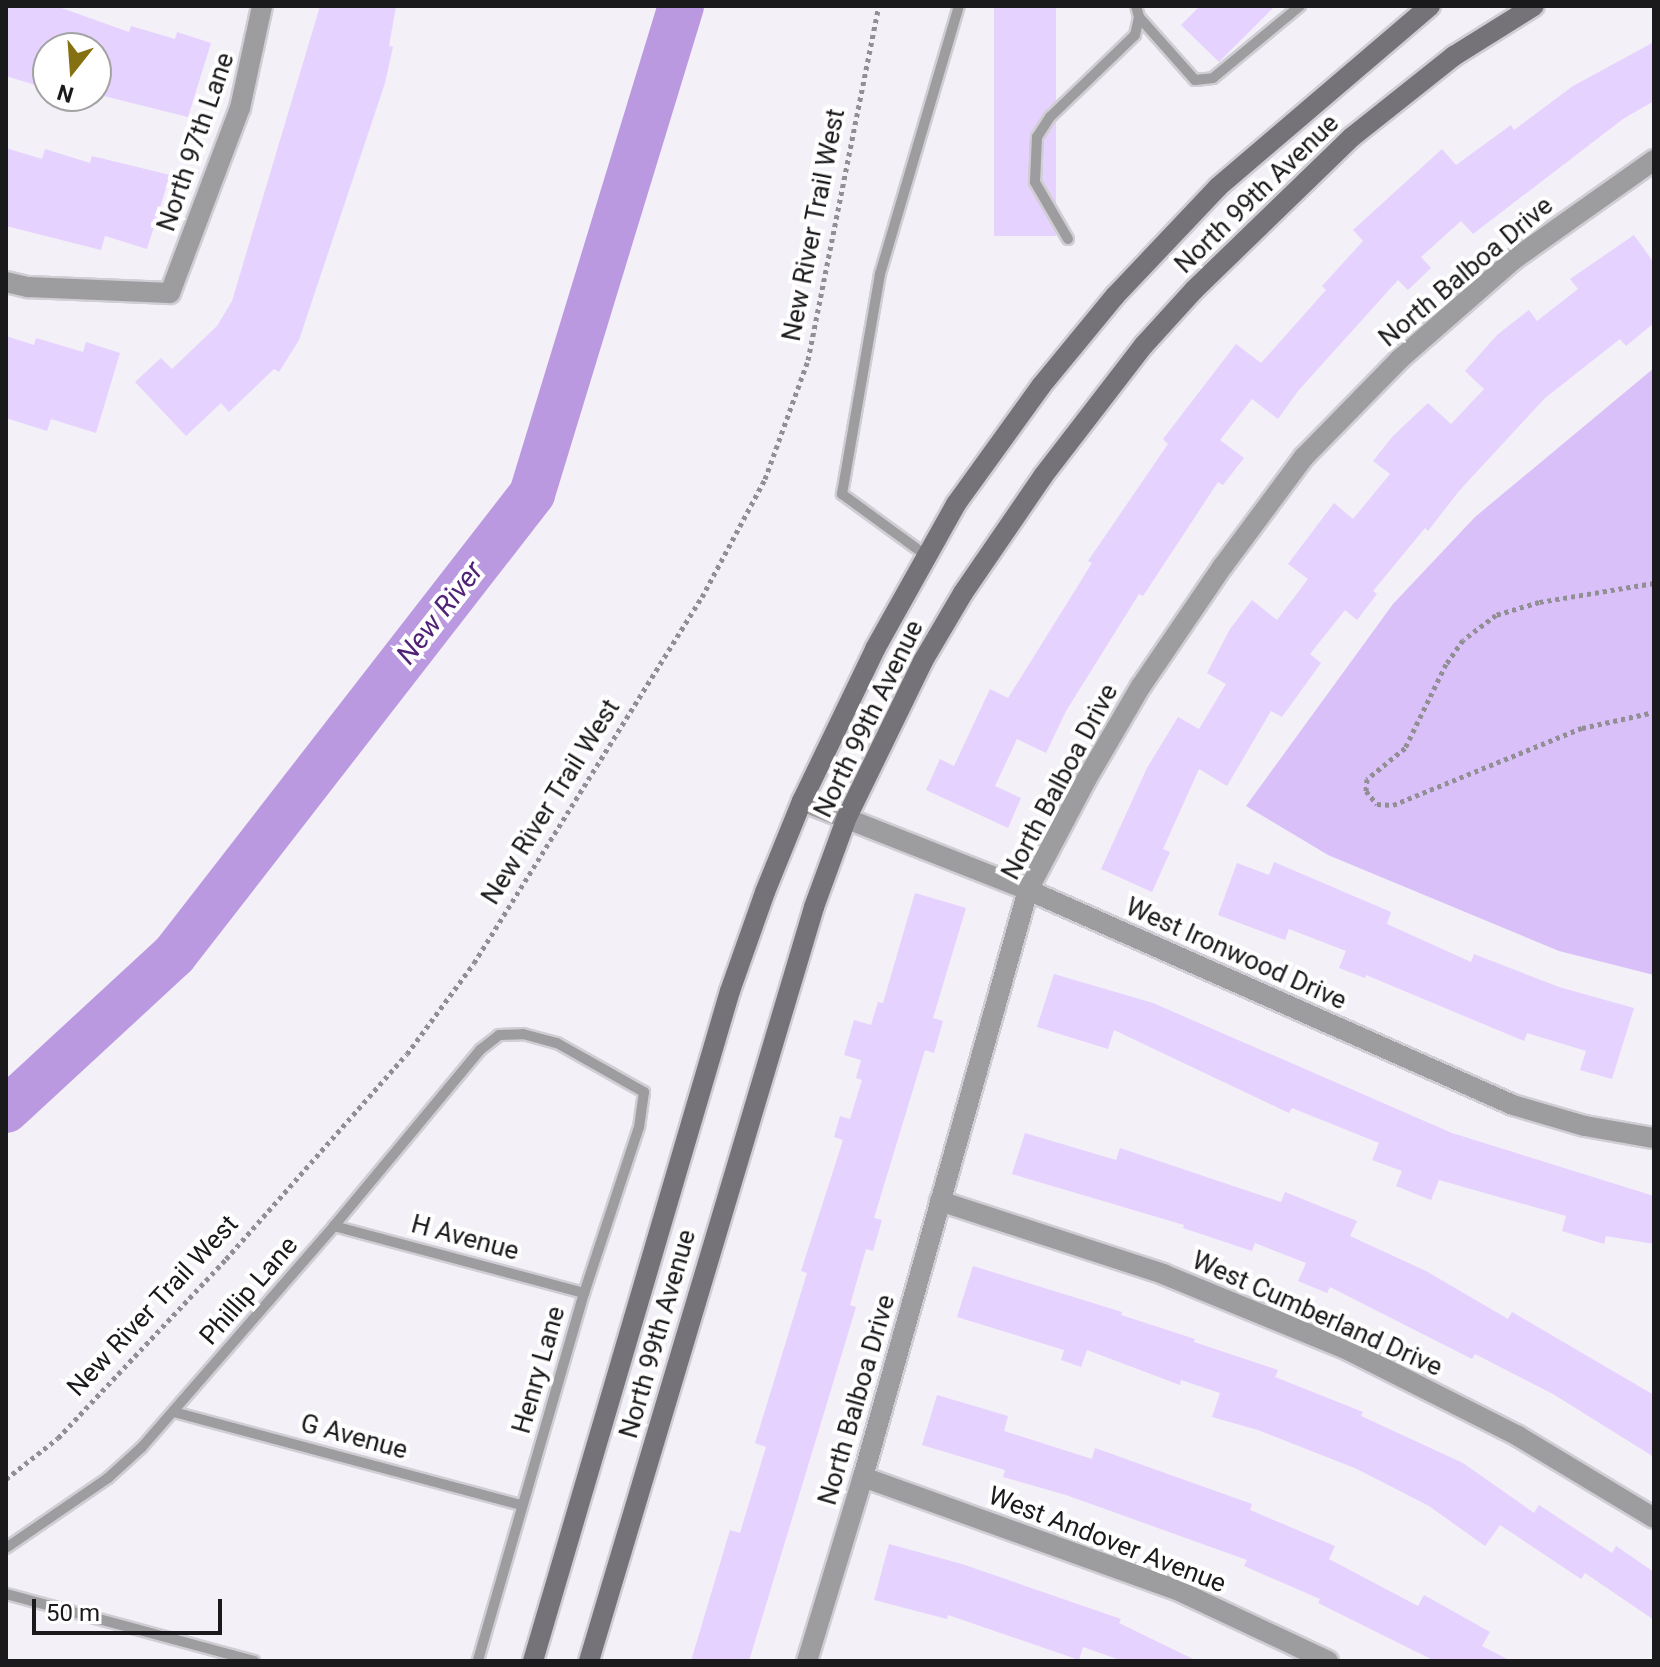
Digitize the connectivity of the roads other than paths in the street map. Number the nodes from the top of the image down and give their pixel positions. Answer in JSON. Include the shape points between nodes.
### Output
{"nodes":[{"id":1,"x":262,"y":6,"type":"edge"},
{"id":2,"x":959,"y":6,"type":"edge"},
{"id":3,"x":1300,"y":6,"type":"edge"},
{"id":4,"x":1430,"y":6,"type":"edge"},
{"id":5,"x":1534,"y":6,"type":"edge"},
{"id":6,"x":1138,"y":12,"type":"edge"},
{"id":7,"x":1654,"y":160,"type":"edge"},
{"id":8,"x":1068,"y":239,"type":"dead end"},
{"id":9,"x":6,"y":282,"type":"edge"},
{"id":10,"x":927,"y":556,"type":"junction"},
{"id":11,"x":802,"y":801,"type":"junction"},
{"id":12,"x":847,"y":817,"type":"junction"},
{"id":13,"x":1028,"y":890,"type":"junction"},
{"id":14,"x":644,"y":1092,"type":"joint"},
{"id":15,"x":1654,"y":1138,"type":"edge"},
{"id":16,"x":940,"y":1201,"type":"junction"},
{"id":17,"x":334,"y":1226,"type":"junction"},
{"id":18,"x":584,"y":1293,"type":"junction"},
{"id":19,"x":174,"y":1412,"type":"junction"},
{"id":20,"x":863,"y":1477,"type":"junction"},
{"id":21,"x":522,"y":1505,"type":"junction"},
{"id":22,"x":1654,"y":1518,"type":"edge"},
{"id":23,"x":6,"y":1548,"type":"edge"},
{"id":24,"x":6,"y":1594,"type":"edge"},
{"id":25,"x":254,"y":1661,"type":"edge"},
{"id":26,"x":478,"y":1661,"type":"edge"},
{"id":27,"x":533,"y":1661,"type":"edge"},
{"id":28,"x":589,"y":1661,"type":"edge"},
{"id":29,"x":807,"y":1661,"type":"edge"},
{"id":30,"x":1328,"y":1661,"type":"edge"}],
"edges":[{"from":1,"to":9,"type":"street","name":"North 97th Lane","via":[[240,108],[170,293]]},
{"from":2,"to":10,"type":"lane","via":[[880,274],[842,494]]},
{"from":3,"to":6,"type":"lane","via":[[1213,78],[1195,80]]},
{"from":4,"to":10,"type":"main road","name":"North 99th Avenue","via":[[1218,187],[1115,296],[1041,386],[956,504]]},
{"from":5,"to":12,"type":"main road","name":"North 99th Avenue","via":[[1454,56],[1352,137],[1259,224],[1144,345],[1043,476],[963,593],[923,661]]},
{"from":6,"to":8,"type":"lane","via":[[1135,35],[1050,117],[1037,137],[1035,182]]},
{"from":7,"to":13,"type":"street","name":"North Balboa Drive","via":[[1513,260],[1400,359],[1304,457],[1141,686]]},
{"from":10,"to":11,"type":"main road","name":"North 99th Avenue","via":[[875,649]]},
{"from":11,"to":12,"type":"street","name":"West Ironwood Drive"},
{"from":11,"to":27,"type":"main road","name":"North 99th Avenue","via":[[730,991]]},
{"from":12,"to":13,"type":"street","name":"West Ironwood Drive"},
{"from":12,"to":28,"type":"main road","name":"North 99th Avenue","via":[[775,1031]]},
{"from":13,"to":15,"type":"street","name":"West Ironwood Drive","via":[[1513,1105],[1585,1126]]},
{"from":13,"to":16,"type":"street","name":"North Balboa Drive"},
{"from":14,"to":17,"type":"lane","name":"Phillip Lane","via":[[557,1043],[523,1034],[499,1035],[480,1050]]},
{"from":14,"to":18,"type":"lane","name":"Henry Lane","via":[[639,1127]]},
{"from":16,"to":20,"type":"street","name":"North Balboa Drive"},
{"from":16,"to":22,"type":"street","name":"West Cumberland Drive","via":[[1163,1274],[1348,1350],[1518,1436]]},
{"from":17,"to":18,"type":"lane","name":"H Avenue"},
{"from":17,"to":19,"type":"lane","name":"Phillip Lane"},
{"from":18,"to":21,"type":"lane","name":"Henry Lane"},
{"from":19,"to":21,"type":"lane","name":"G Avenue"},
{"from":19,"to":23,"type":"lane","name":"Phillip Lane","via":[[108,1478]]},
{"from":20,"to":29,"type":"street","name":"North Balboa Drive"},
{"from":20,"to":30,"type":"street","name":"West Andover Avenue","via":[[1177,1590]]},
{"from":21,"to":26,"type":"lane","name":"Henry Lane"},
{"from":24,"to":25,"type":"lane"}]}
